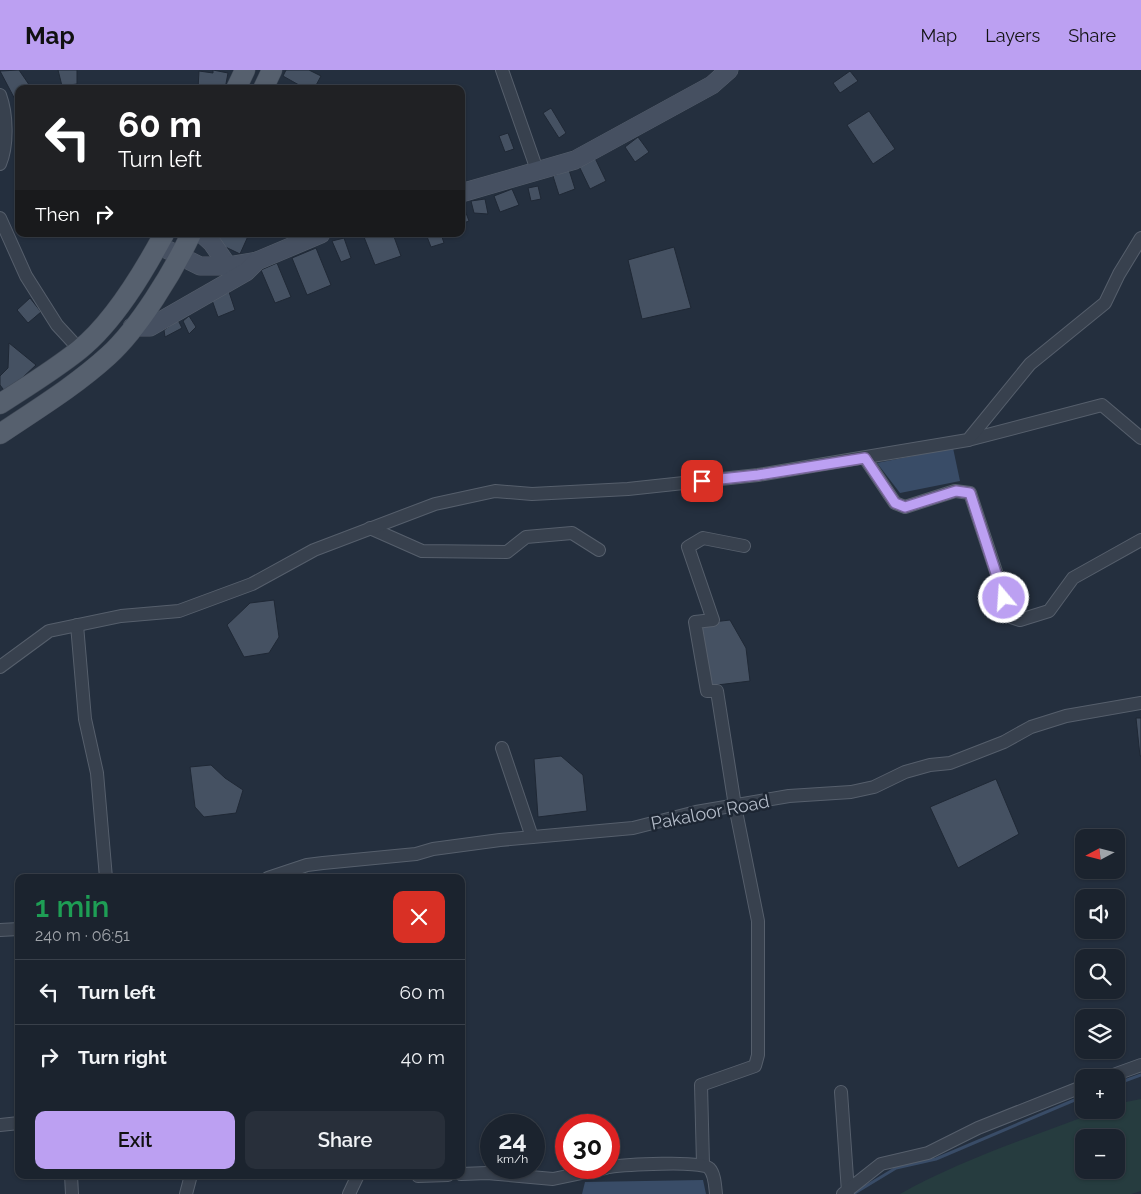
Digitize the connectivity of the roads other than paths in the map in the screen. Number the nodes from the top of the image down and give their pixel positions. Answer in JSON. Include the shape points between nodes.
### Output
{"nodes":[{"id":1,"x":245,"y":70,"type":"edge"},
{"id":2,"x":272,"y":70,"type":"edge"},
{"id":3,"x":502,"y":70,"type":"edge"},
{"id":4,"x":730,"y":70,"type":"edge"},
{"id":5,"x":238,"y":85,"type":"edge"},
{"id":6,"x":265,"y":85,"type":"edge"},
{"id":7,"x":0,"y":95,"type":"edge"},
{"id":8,"x":0,"y":164,"type":"edge"},
{"id":9,"x":537,"y":170,"type":"junction"},
{"id":10,"x":465,"y":192,"type":"edge"},
{"id":11,"x":0,"y":218,"type":"edge"},
{"id":12,"x":4,"y":231,"type":"edge"},
{"id":13,"x":189,"y":237,"type":"edge"},
{"id":14,"x":205,"y":237,"type":"edge"},
{"id":15,"x":315,"y":237,"type":"edge"},
{"id":16,"x":1141,"y":238,"type":"edge"},
{"id":17,"x":161,"y":239,"type":"edge"},
{"id":18,"x":179,"y":257,"type":"junction"},
{"id":19,"x":257,"y":261,"type":"junction"},
{"id":20,"x":228,"y":266,"type":"junction"},
{"id":21,"x":132,"y":328,"type":"junction"},
{"id":22,"x":80,"y":350,"type":"junction"},
{"id":23,"x":0,"y":404,"type":"edge"},
{"id":24,"x":0,"y":434,"type":"edge"},
{"id":25,"x":1141,"y":438,"type":"edge"},
{"id":26,"x":968,"y":440,"type":"junction"},
{"id":27,"x":865,"y":458,"type":"junction"},
{"id":28,"x":370,"y":528,"type":"junction"},
{"id":29,"x":1141,"y":540,"type":"edge"},
{"id":30,"x":744,"y":546,"type":"dead end"},
{"id":31,"x":599,"y":550,"type":"dead end"},
{"id":32,"x":77,"y":625,"type":"junction"},
{"id":33,"x":0,"y":667,"type":"edge"},
{"id":34,"x":1141,"y":703,"type":"edge"},
{"id":35,"x":502,"y":748,"type":"dead end"},
{"id":36,"x":736,"y":806,"type":"junction"},
{"id":37,"x":532,"y":837,"type":"junction"},
{"id":38,"x":106,"y":874,"type":"edge"},
{"id":39,"x":280,"y":874,"type":"edge"},
{"id":40,"x":15,"y":928,"type":"edge"},
{"id":41,"x":0,"y":930,"type":"edge"},
{"id":42,"x":1141,"y":1066,"type":"edge"},
{"id":43,"x":1125,"y":1071,"type":"edge"},
{"id":44,"x":1075,"y":1090,"type":"edge"},
{"id":45,"x":841,"y":1092,"type":"dead end"},
{"id":46,"x":15,"y":1123,"type":"edge"},
{"id":47,"x":0,"y":1125,"type":"edge"},
{"id":48,"x":703,"y":1164,"type":"junction"},
{"id":49,"x":620,"y":1166,"type":"edge"},
{"id":50,"x":465,"y":1174,"type":"edge"},
{"id":51,"x":71,"y":1179,"type":"edge"},
{"id":52,"x":190,"y":1179,"type":"edge"},
{"id":53,"x":356,"y":1179,"type":"edge"},
{"id":54,"x":555,"y":1179,"type":"edge"},
{"id":55,"x":846,"y":1193,"type":"edge"},
{"id":56,"x":72,"y":1194,"type":"edge"},
{"id":57,"x":186,"y":1194,"type":"edge"},
{"id":58,"x":349,"y":1194,"type":"edge"},
{"id":59,"x":716,"y":1194,"type":"edge"}],
"edges":[{"from":1,"to":5,"type":"main road"},
{"from":2,"to":6,"type":"main road"},
{"from":3,"to":9,"type":"street"},
{"from":4,"to":9,"type":"main road","via":[[712,85],[575,160]]},
{"from":7,"to":8,"type":"street","via":[[5,107],[4,156]]},
{"from":9,"to":10,"type":"main road"},
{"from":11,"to":12,"type":"street"},
{"from":12,"to":22,"type":"street","via":[[26,276],[57,325]]},
{"from":13,"to":18,"type":"main road"},
{"from":14,"to":20,"type":"main road"},
{"from":15,"to":19,"type":"main road"},
{"from":16,"to":26,"type":"street","via":[[1105,303],[1030,364]]},
{"from":17,"to":18,"type":"main road"},
{"from":17,"to":22,"type":"main road","via":[[148,266]]},
{"from":18,"to":20,"type":"main road","via":[[200,266]]},
{"from":18,"to":21,"type":"main road"},
{"from":19,"to":20,"type":"main road"},
{"from":19,"to":21,"type":"main road","via":[[246,272],[150,327]]},
{"from":21,"to":24,"type":"main road","via":[[110,355],[78,382]]},
{"from":22,"to":23,"type":"main road"},
{"from":25,"to":26,"type":"street","via":[[1102,405]]},
{"from":26,"to":27,"type":"street"},
{"from":27,"to":28,"type":"street","via":[[758,475],[628,489],[532,494],[494,491],[435,504]]},
{"from":27,"to":29,"type":"street","via":[[895,503],[905,507],[956,491],[970,493],[1011,617],[1020,620],[1049,611],[1073,578]]},
{"from":28,"to":31,"type":"street","via":[[422,551],[507,552],[526,537],[572,533]]},
{"from":28,"to":32,"type":"street","via":[[314,550],[252,584],[179,612],[121,616]]},
{"from":30,"to":36,"type":"street","via":[[703,538],[688,547],[713,620],[696,622],[707,691],[717,691]]},
{"from":32,"to":33,"type":"street","via":[[49,631]]},
{"from":32,"to":38,"type":"street","via":[[85,719],[97,772]]},
{"from":34,"to":36,"type":"street","name":"Pakaloor Road","via":[[1066,716],[1031,727],[1004,742],[950,763],[905,772],[874,787],[789,796]]},
{"from":35,"to":37,"type":"street"},
{"from":36,"to":37,"type":"street","name":"Pakaloor Road","via":[[696,812],[634,828]]},
{"from":36,"to":48,"type":"street","via":[[758,921],[758,1055],[755,1066],[701,1085]]},
{"from":37,"to":39,"type":"street","name":"Pakaloor Road","via":[[416,854],[307,865]]},
{"from":40,"to":41,"type":"street"},
{"from":42,"to":43,"type":"street"},
{"from":44,"to":55,"type":"street","via":[[978,1128],[928,1153],[881,1164]]},
{"from":45,"to":55,"type":"street"},
{"from":46,"to":47,"type":"street"},
{"from":48,"to":49,"type":"street"},
{"from":48,"to":59,"type":"street","via":[[710,1168],[714,1177]]},
{"from":50,"to":54,"type":"street"},
{"from":51,"to":56,"type":"street"},
{"from":52,"to":57,"type":"street"},
{"from":53,"to":58,"type":"street"}]}
